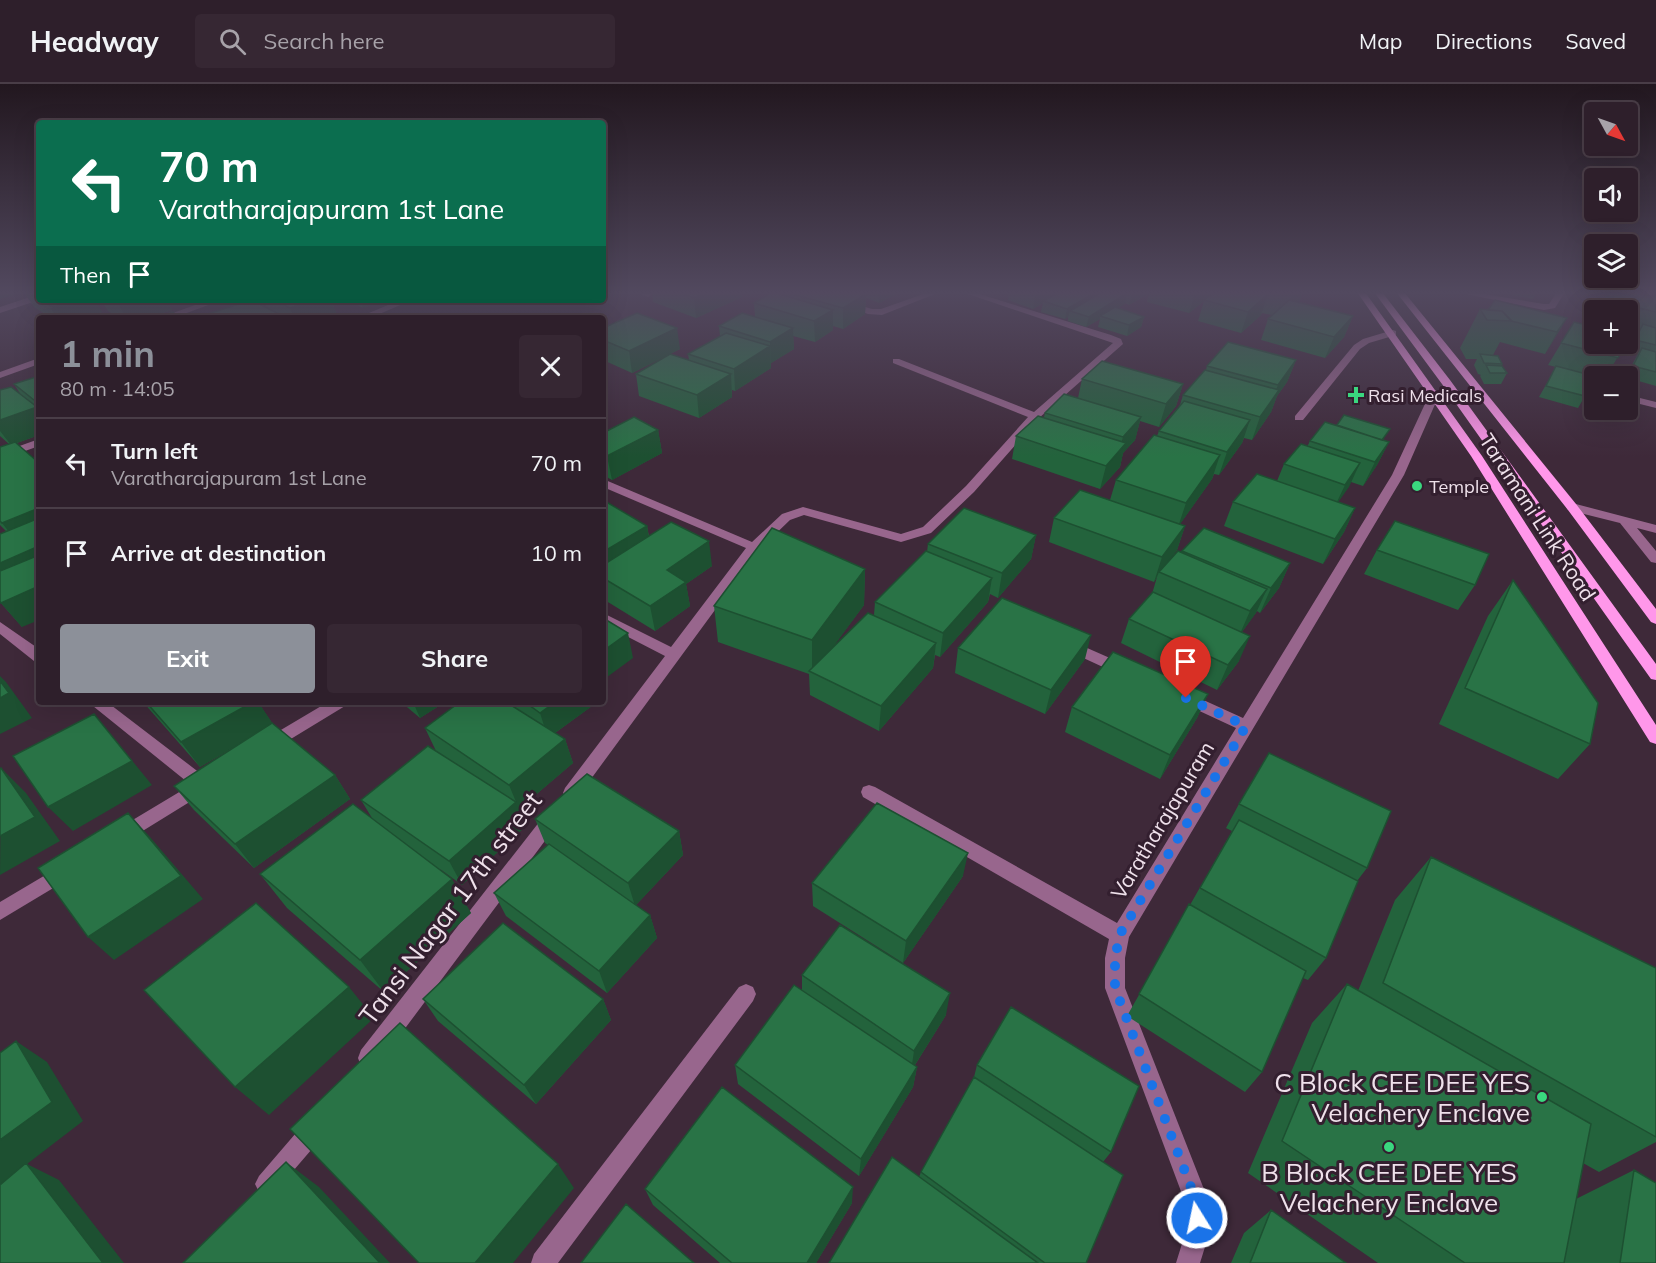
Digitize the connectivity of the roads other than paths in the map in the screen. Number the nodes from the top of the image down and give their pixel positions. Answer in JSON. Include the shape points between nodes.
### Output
{"nodes":[{"id":1,"x":1115,"y":347,"type":"edge"},
{"id":2,"x":1357,"y":347,"type":"edge"},
{"id":3,"x":1403,"y":347,"type":"edge"},
{"id":4,"x":1419,"y":347,"type":"edge"},
{"id":5,"x":1445,"y":347,"type":"edge"},
{"id":6,"x":896,"y":361,"type":"dead end"},
{"id":7,"x":36,"y":362,"type":"edge"},
{"id":8,"x":0,"y":375,"type":"edge"},
{"id":9,"x":1435,"y":393,"type":"junction"},
{"id":10,"x":1638,"y":400,"type":"edge"},
{"id":11,"x":1656,"y":405,"type":"edge"},
{"id":12,"x":1035,"y":416,"type":"junction"},
{"id":13,"x":1299,"y":418,"type":"dead end"},
{"id":14,"x":36,"y":443,"type":"edge"},
{"id":15,"x":0,"y":457,"type":"edge"},
{"id":16,"x":606,"y":484,"type":"edge"},
{"id":17,"x":1572,"y":507,"type":"junction"},
{"id":18,"x":1624,"y":520,"type":"junction"},
{"id":19,"x":1656,"y":529,"type":"edge"},
{"id":20,"x":754,"y":547,"type":"junction"},
{"id":21,"x":1656,"y":559,"type":"edge"},
{"id":22,"x":1656,"y":619,"type":"edge"},
{"id":23,"x":606,"y":620,"type":"edge"},
{"id":24,"x":0,"y":627,"type":"edge"},
{"id":25,"x":1057,"y":640,"type":"edge"},
{"id":26,"x":36,"y":655,"type":"edge"},
{"id":27,"x":674,"y":655,"type":"junction"},
{"id":28,"x":1656,"y":675,"type":"edge"},
{"id":29,"x":1141,"y":678,"type":"edge"},
{"id":30,"x":1172,"y":692,"type":"edge"},
{"id":31,"x":100,"y":705,"type":"edge"},
{"id":32,"x":335,"y":705,"type":"edge"},
{"id":33,"x":1246,"y":726,"type":"junction"},
{"id":34,"x":1656,"y":738,"type":"edge"},
{"id":35,"x":252,"y":755,"type":"edge"},
{"id":36,"x":222,"y":773,"type":"edge"},
{"id":37,"x":203,"y":785,"type":"junction"},
{"id":38,"x":869,"y":792,"type":"dead end"},
{"id":39,"x":111,"y":842,"type":"edge"},
{"id":40,"x":81,"y":861,"type":"edge"},
{"id":41,"x":0,"y":912,"type":"edge"},
{"id":42,"x":1120,"y":934,"type":"junction"},
{"id":43,"x":746,"y":994,"type":"dead end"},
{"id":44,"x":360,"y":1069,"type":"edge"},
{"id":45,"x":324,"y":1116,"type":"edge"},
{"id":46,"x":258,"y":1194,"type":"edge"},
{"id":47,"x":543,"y":1263,"type":"edge"},
{"id":48,"x":1188,"y":1263,"type":"edge"}],
"edges":[{"from":1,"to":12,"type":"street"},
{"from":2,"to":13,"type":"street"},
{"from":3,"to":9,"type":"main road","name":"Taramani Link Road"},
{"from":4,"to":28,"type":"main road"},
{"from":5,"to":17,"type":"main road","name":"Taramani Link Road"},
{"from":6,"to":12,"type":"street"},
{"from":7,"to":8,"type":"street"},
{"from":9,"to":33,"type":"street","name":"Varatharajapuram","via":[[1398,476]]},
{"from":9,"to":34,"type":"main road","name":"Taramani Link Road"},
{"from":10,"to":11,"type":"street"},
{"from":12,"to":20,"type":"street","name":"Tansi Nagar 17th street","via":[[970,489],[927,530],[901,538],[803,511],[786,518]]},
{"from":14,"to":15,"type":"street"},
{"from":16,"to":20,"type":"street"},
{"from":17,"to":18,"type":"street"},
{"from":17,"to":22,"type":"main road","name":"Taramani Link Road"},
{"from":18,"to":19,"type":"street"},
{"from":18,"to":21,"type":"street"},
{"from":20,"to":27,"type":"street","name":"Tansi Nagar 17th street"},
{"from":23,"to":27,"type":"street"},
{"from":24,"to":26,"type":"street"},
{"from":25,"to":29,"type":"street"},
{"from":27,"to":44,"type":"street","name":"Tansi Nagar 17th street"},
{"from":30,"to":33,"type":"street"},
{"from":31,"to":37,"type":"street"},
{"from":32,"to":35,"type":"street"},
{"from":33,"to":42,"type":"street","name":"Varatharajapuram"},
{"from":36,"to":37,"type":"street"},
{"from":37,"to":39,"type":"street"},
{"from":38,"to":42,"type":"street"},
{"from":40,"to":41,"type":"street"},
{"from":42,"to":48,"type":"street","name":"Varatharajapuram","via":[[1115,988],[1197,1203],[1197,1234]]},
{"from":43,"to":47,"type":"street"},
{"from":45,"to":46,"type":"street"}]}
